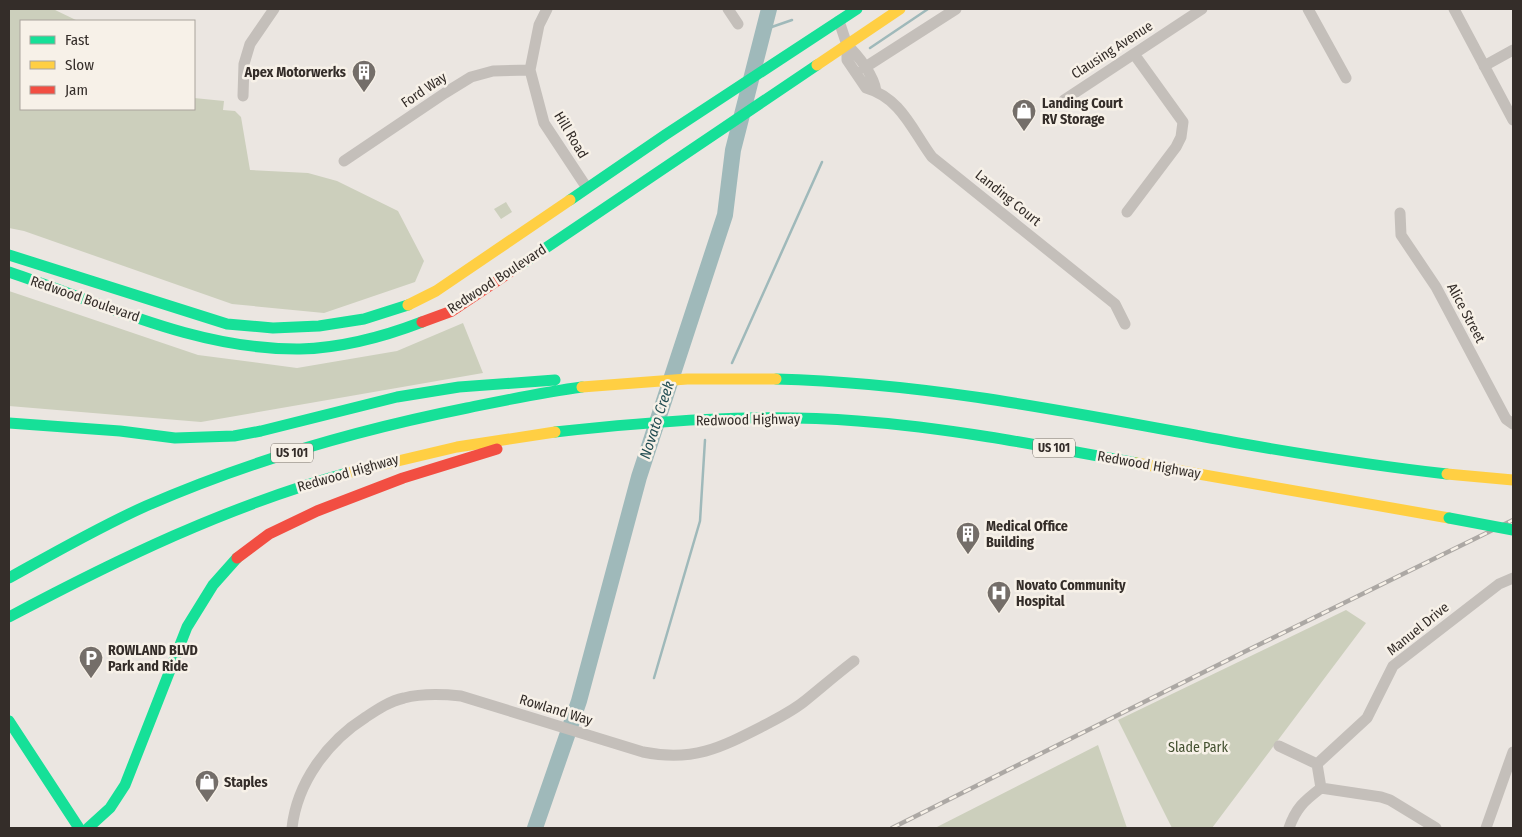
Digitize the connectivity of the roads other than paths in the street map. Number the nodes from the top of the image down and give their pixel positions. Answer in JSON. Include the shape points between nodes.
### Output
{"nodes":[{"id":1,"x":274,"y":9,"type":"edge"},
{"id":2,"x":547,"y":9,"type":"edge"},
{"id":3,"x":728,"y":9,"type":"edge"},
{"id":4,"x":857,"y":9,"type":"edge"},
{"id":5,"x":900,"y":9,"type":"edge"},
{"id":6,"x":956,"y":9,"type":"edge"},
{"id":7,"x":1202,"y":9,"type":"edge"},
{"id":8,"x":1308,"y":9,"type":"edge"},
{"id":9,"x":1454,"y":9,"type":"edge"},
{"id":10,"x":839,"y":21,"type":"junction"},
{"id":11,"x":738,"y":24,"type":"dead end"},
{"id":12,"x":847,"y":45,"type":"junction"},
{"id":13,"x":1513,"y":50,"type":"edge"},
{"id":14,"x":1134,"y":54,"type":"junction"},
{"id":15,"x":1484,"y":66,"type":"junction"},
{"id":16,"x":864,"y":68,"type":"junction"},
{"id":17,"x":530,"y":70,"type":"junction"},
{"id":18,"x":1346,"y":78,"type":"dead end"},
{"id":19,"x":876,"y":91,"type":"junction"},
{"id":20,"x":243,"y":96,"type":"dead end"},
{"id":21,"x":1064,"y":100,"type":"dead end"},
{"id":22,"x":1513,"y":120,"type":"edge"},
{"id":23,"x":344,"y":161,"type":"dead end"},
{"id":24,"x":594,"y":199,"type":"junction"},
{"id":25,"x":1127,"y":212,"type":"dead end"},
{"id":26,"x":1400,"y":213,"type":"dead end"},
{"id":27,"x":9,"y":256,"type":"edge"},
{"id":28,"x":26,"y":261,"type":"junction"},
{"id":29,"x":51,"y":269,"type":"junction"},
{"id":30,"x":9,"y":272,"type":"edge"},
{"id":31,"x":21,"y":276,"type":"junction"},
{"id":32,"x":46,"y":285,"type":"junction"},
{"id":33,"x":1125,"y":324,"type":"dead end"},
{"id":34,"x":594,"y":385,"type":"junction"},
{"id":35,"x":9,"y":422,"type":"edge"},
{"id":36,"x":1513,"y":424,"type":"edge"},
{"id":37,"x":528,"y":435,"type":"junction"},
{"id":38,"x":1513,"y":480,"type":"edge"},
{"id":39,"x":1449,"y":518,"type":"junction"},
{"id":40,"x":1513,"y":523,"type":"edge"},
{"id":41,"x":1513,"y":530,"type":"edge"},
{"id":42,"x":9,"y":578,"type":"edge"},
{"id":43,"x":1513,"y":578,"type":"edge"},
{"id":44,"x":9,"y":617,"type":"edge"},
{"id":45,"x":854,"y":662,"type":"dead end"},
{"id":46,"x":9,"y":721,"type":"edge"},
{"id":47,"x":1279,"y":746,"type":"dead end"},
{"id":48,"x":1513,"y":752,"type":"edge"},
{"id":49,"x":1317,"y":764,"type":"junction"},
{"id":50,"x":1509,"y":776,"type":"edge"},
{"id":51,"x":1321,"y":788,"type":"junction"},
{"id":52,"x":114,"y":804,"type":"junction"},
{"id":53,"x":79,"y":828,"type":"edge"},
{"id":54,"x":88,"y":828,"type":"edge"},
{"id":55,"x":106,"y":828,"type":"edge"},
{"id":56,"x":292,"y":828,"type":"edge"},
{"id":57,"x":1289,"y":828,"type":"edge"},
{"id":58,"x":1432,"y":828,"type":"edge"},
{"id":59,"x":1486,"y":828,"type":"edge"}],
"edges":[{"from":1,"to":20,"type":"street","via":[[250,44],[244,64]]},
{"from":2,"to":17,"type":"street","name":"Hill Road","via":[[539,25]]},
{"from":3,"to":11,"type":"street"},
{"from":4,"to":10,"type":"main road","name":"Redwood Boulevard"},
{"from":5,"to":12,"type":"main road","name":"Redwood Boulevard"},
{"from":6,"to":16,"type":"street"},
{"from":7,"to":14,"type":"street","name":"Clausing Avenue"},
{"from":8,"to":18,"type":"street"},
{"from":9,"to":15,"type":"street"},
{"from":10,"to":12,"type":"street","name":"Landing Court"},
{"from":10,"to":24,"type":"main road","name":"Redwood Boulevard","via":[[635,154]]},
{"from":12,"to":16,"type":"street","name":"Landing Court"},
{"from":12,"to":19,"type":"street","name":"Landing Court","via":[[847,60],[854,72],[866,88]]},
{"from":12,"to":24,"type":"main road","name":"Redwood Boulevard","via":[[714,134]]},
{"from":13,"to":15,"type":"street"},
{"from":14,"to":21,"type":"street","name":"Clausing Avenue"},
{"from":14,"to":25,"type":"street","via":[[1184,122],[1176,146]]},
{"from":15,"to":22,"type":"street"},
{"from":16,"to":19,"type":"street","name":"Landing Court","via":[[875,82]]},
{"from":17,"to":23,"type":"street","name":"Ford Way","via":[[493,71],[471,77]]},
{"from":17,"to":24,"type":"street","name":"Hill Road","via":[[544,123]]},
{"from":19,"to":33,"type":"street","name":"Landing Court","via":[[907,118],[932,157],[1115,304]]},
{"from":24,"to":29,"type":"main road","name":"Redwood Boulevard","via":[[411,304],[380,316],[337,325],[297,329],[227,324]]},
{"from":24,"to":32,"type":"main road","name":"Redwood Boulevard","via":[[452,311],[380,336],[336,346],[301,349],[226,344],[182,333]]},
{"from":26,"to":36,"type":"street","name":"Alice Street","via":[[1401,235],[1436,287],[1506,419]]},
{"from":27,"to":28,"type":"main road","name":"Redwood Boulevard"},
{"from":28,"to":29,"type":"main road","name":"Redwood Boulevard"},
{"from":28,"to":31,"type":"main road"},
{"from":29,"to":32,"type":"main road"},
{"from":30,"to":31,"type":"main road","name":"Redwood Boulevard"},
{"from":31,"to":32,"type":"main road","name":"Redwood Boulevard"},
{"from":34,"to":35,"type":"main road","via":[[552,379],[460,387],[397,397],[234,436],[175,438]]},
{"from":34,"to":38,"type":"main road","number":"US 101","via":[[710,379],[880,384],[1031,405],[1297,454]]},
{"from":34,"to":42,"type":"main road","number":"US 101","via":[[406,421],[289,454],[145,507]]},
{"from":37,"to":39,"type":"main road","name":"Redwood Highway","number":"US 101","via":[[612,425],[697,420],[880,422],[955,431]]},
{"from":37,"to":44,"type":"main road","name":"Redwood Highway","number":"US 101","via":[[418,454],[281,492],[158,541]]},
{"from":37,"to":52,"type":"main road","via":[[484,454],[388,482],[319,510],[266,536],[237,558],[207,593],[187,627],[125,785]]},
{"from":39,"to":40,"type":"main road","name":"Redwood Highway","number":"US 101","bridge":true},
{"from":39,"to":41,"type":"main road","bridge":true},
{"from":43,"to":49,"type":"street","name":"Manuel Drive","via":[[1499,584],[1393,666],[1367,718]]},
{"from":45,"to":56,"type":"street","name":"Rowland Way","via":[[788,712],[715,749],[695,754],[661,756],[461,696],[439,694],[403,698],[382,706],[332,744],[303,789]]},
{"from":46,"to":53,"type":"main road"},
{"from":47,"to":49,"type":"street"},
{"from":48,"to":50,"type":"street"},
{"from":49,"to":51,"type":"street"},
{"from":50,"to":59,"type":"street"},
{"from":51,"to":57,"type":"street","via":[[1303,802],[1293,815]]},
{"from":51,"to":58,"type":"street","via":[[1390,800]]},
{"from":52,"to":54,"type":"main road"},
{"from":52,"to":55,"type":"main road","via":[[114,810],[105,822]]}]}
